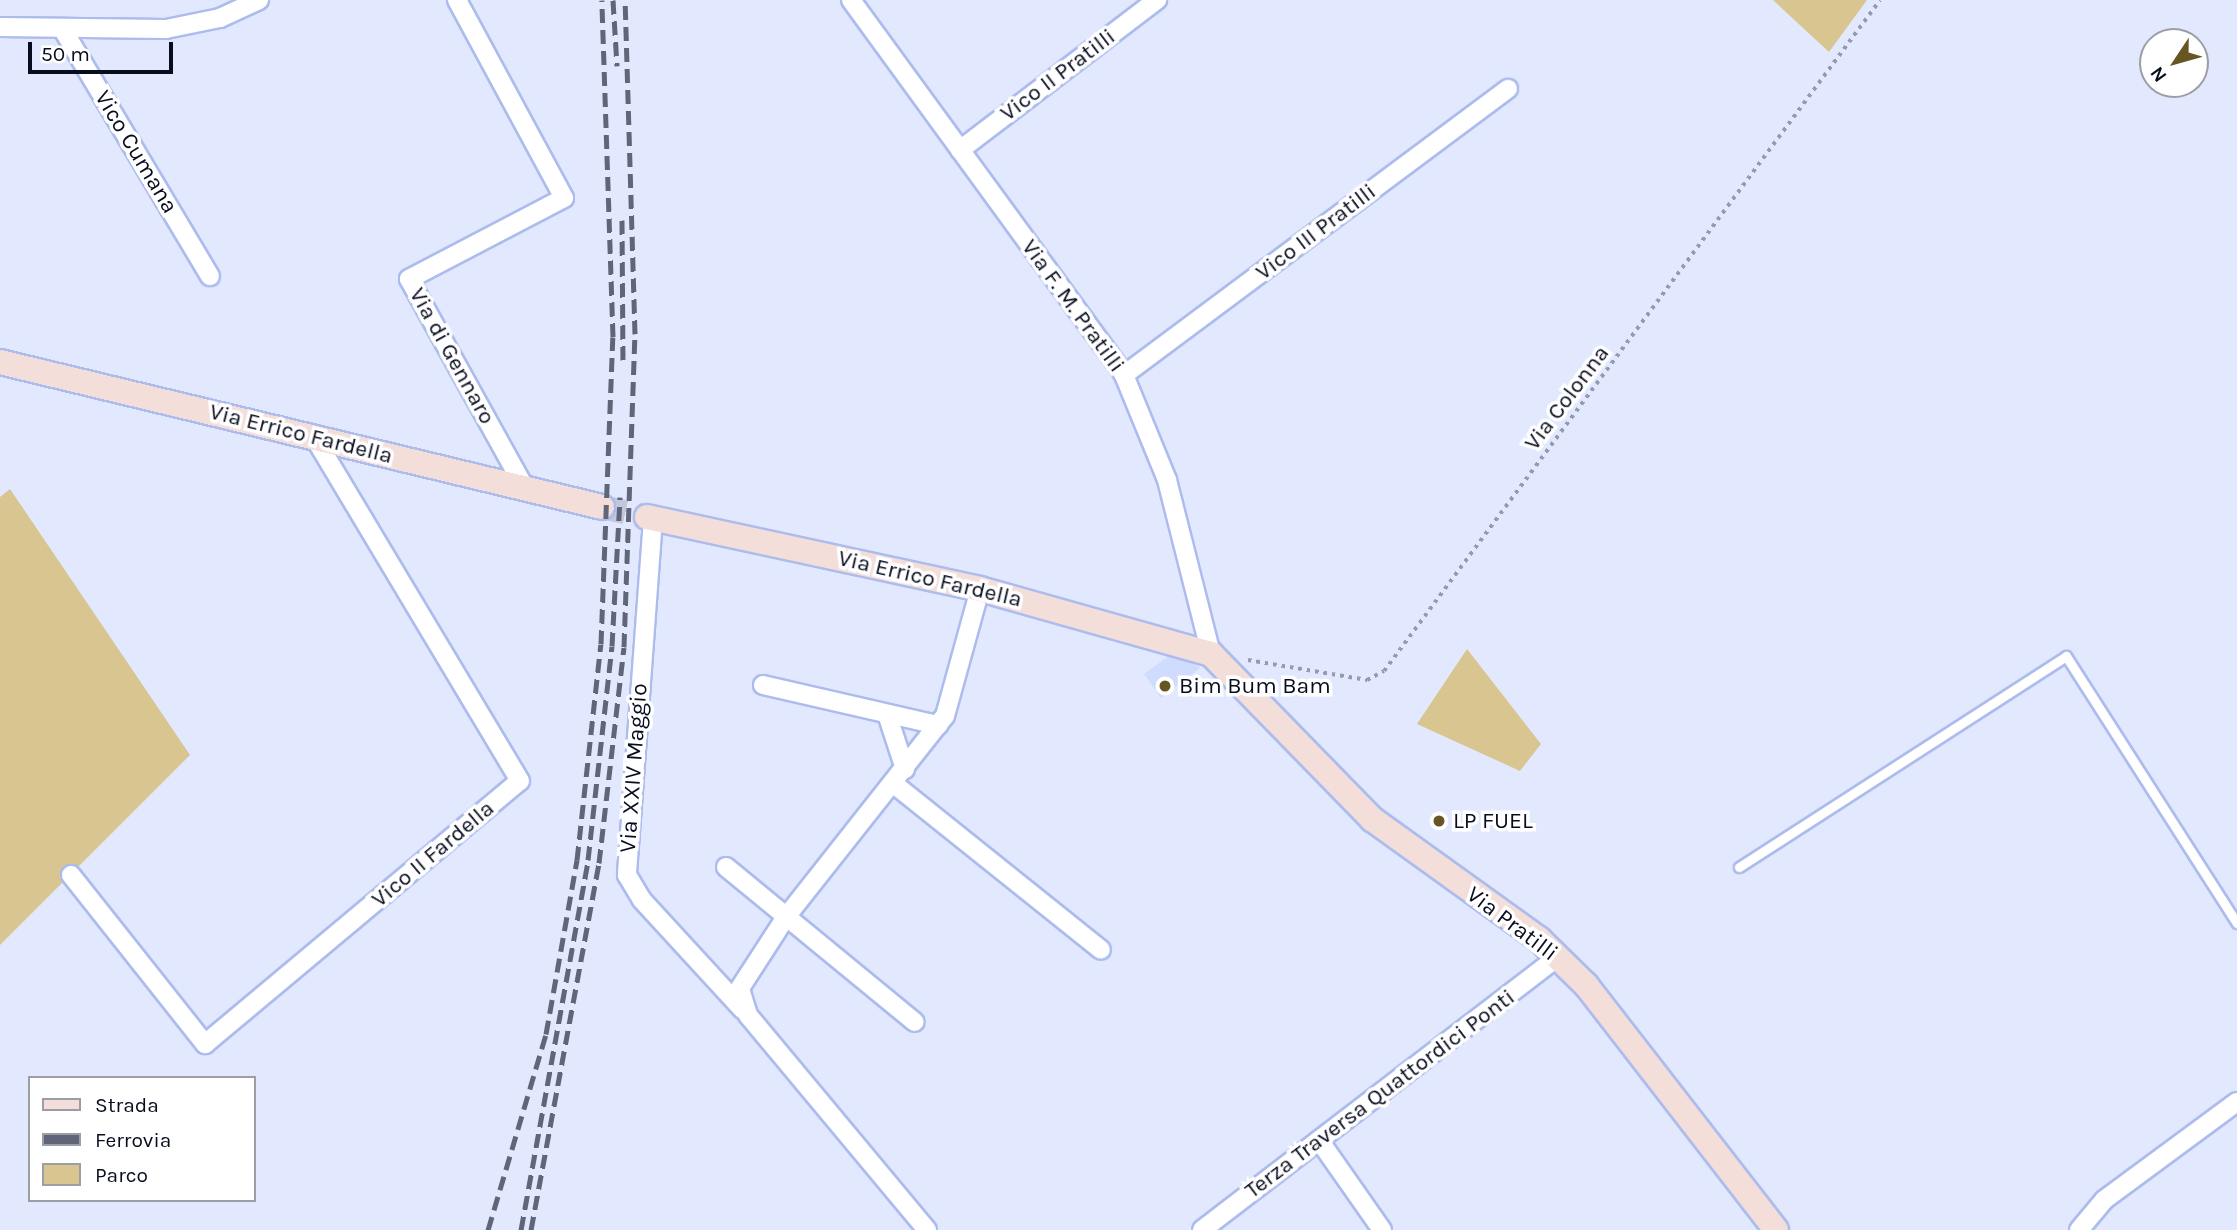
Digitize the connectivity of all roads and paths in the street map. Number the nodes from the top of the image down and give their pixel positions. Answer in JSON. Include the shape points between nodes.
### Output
{"nodes":[{"id":1,"x":259,"y":0,"type":"edge"},
{"id":2,"x":457,"y":0,"type":"edge"},
{"id":3,"x":851,"y":0,"type":"edge"},
{"id":4,"x":1157,"y":0,"type":"edge"},
{"id":5,"x":1880,"y":0,"type":"edge"},
{"id":6,"x":0,"y":27,"type":"edge"},
{"id":7,"x":62,"y":28,"type":"junction"},
{"id":8,"x":1508,"y":89,"type":"dead end"},
{"id":9,"x":960,"y":150,"type":"junction"},
{"id":10,"x":209,"y":276,"type":"dead end"},
{"id":11,"x":0,"y":362,"type":"edge"},
{"id":12,"x":1124,"y":375,"type":"junction"},
{"id":13,"x":315,"y":438,"type":"junction"},
{"id":14,"x":525,"y":488,"type":"junction"},
{"id":15,"x":602,"y":507,"type":"tunnel mouth"},
{"id":16,"x":650,"y":518,"type":"joint"},
{"id":17,"x":981,"y":589,"type":"junction"},
{"id":18,"x":1210,"y":654,"type":"junction"},
{"id":19,"x":763,"y":685,"type":"dead end"},
{"id":20,"x":887,"y":714,"type":"junction"},
{"id":21,"x":938,"y":725,"type":"junction"},
{"id":22,"x":905,"y":769,"type":"junction"},
{"id":23,"x":894,"y":784,"type":"junction"},
{"id":24,"x":726,"y":867,"type":"dead end"},
{"id":25,"x":1739,"y":867,"type":"dead end"},
{"id":26,"x":71,"y":874,"type":"dead end"},
{"id":27,"x":786,"y":917,"type":"junction"},
{"id":28,"x":2237,"y":923,"type":"edge"},
{"id":29,"x":1101,"y":950,"type":"dead end"},
{"id":30,"x":1558,"y":957,"type":"junction"},
{"id":31,"x":748,"y":1015,"type":"junction"},
{"id":32,"x":915,"y":1022,"type":"dead end"},
{"id":33,"x":2237,"y":1102,"type":"edge"},
{"id":34,"x":1319,"y":1140,"type":"junction"},
{"id":35,"x":1771,"y":1228,"type":"edge"},
{"id":36,"x":927,"y":1230,"type":"edge"},
{"id":37,"x":1202,"y":1230,"type":"edge"},
{"id":38,"x":1382,"y":1230,"type":"edge"},
{"id":39,"x":2079,"y":1230,"type":"edge"}],
"edges":[{"from":1,"to":7,"type":"street","via":[[220,18],[166,29]]},
{"from":2,"to":14,"type":"street","name":"Via di Gennaro","via":[[564,198],[409,279]]},
{"from":3,"to":9,"type":"street","name":"Via F. M. Pratilli"},
{"from":4,"to":9,"type":"street","name":"Vico II Pratilli"},
{"from":5,"to":18,"type":"path","name":"Via Colonna","via":[[1384,671],[1367,680]]},
{"from":6,"to":7,"type":"street"},
{"from":7,"to":10,"type":"street","name":"Vico Cumana"},
{"from":8,"to":12,"type":"street","name":"Vico III Pratilli"},
{"from":9,"to":12,"type":"street","name":"Via F. M. Pratilli"},
{"from":11,"to":13,"type":"street","name":"Via Errico Fardella"},
{"from":12,"to":18,"type":"street","name":"Via F. M. Pratilli","via":[[1167,480]]},
{"from":13,"to":14,"type":"street","name":"Via Errico Fardella"},
{"from":13,"to":26,"type":"street","name":"Vico II Fardella","via":[[520,781],[205,1044]]},
{"from":14,"to":15,"type":"street","name":"Via Errico Fardella"},
{"from":16,"to":17,"type":"street","name":"Via Errico Fardella"},
{"from":16,"to":31,"type":"street","name":"Via XXIV Maggio","via":[[627,875],[642,900]]},
{"from":17,"to":18,"type":"street","name":"Via Errico Fardella"},
{"from":17,"to":21,"type":"street"},
{"from":18,"to":30,"type":"street","name":"Via Pratilli","via":[[1382,828]]},
{"from":19,"to":20,"type":"street"},
{"from":20,"to":21,"type":"street"},
{"from":20,"to":22,"type":"street"},
{"from":21,"to":22,"type":"street"},
{"from":22,"to":23,"type":"street"},
{"from":23,"to":27,"type":"street"},
{"from":23,"to":29,"type":"street"},
{"from":24,"to":27,"type":"street"},
{"from":25,"to":28,"type":"lane","via":[[2066,656]]},
{"from":27,"to":31,"type":"street","via":[[743,975],[740,999]]},
{"from":27,"to":32,"type":"street"},
{"from":30,"to":34,"type":"street","name":"Terza Traversa Quattordici Ponti"},
{"from":30,"to":35,"type":"street","name":"Via Pratilli","via":[[1616,1017]]},
{"from":31,"to":36,"type":"street","name":"Via XXIV Maggio"},
{"from":33,"to":39,"type":"street","via":[[2104,1200]]},
{"from":34,"to":37,"type":"street","name":"Terza Traversa Quattordici Ponti"},
{"from":34,"to":38,"type":"street"}]}
